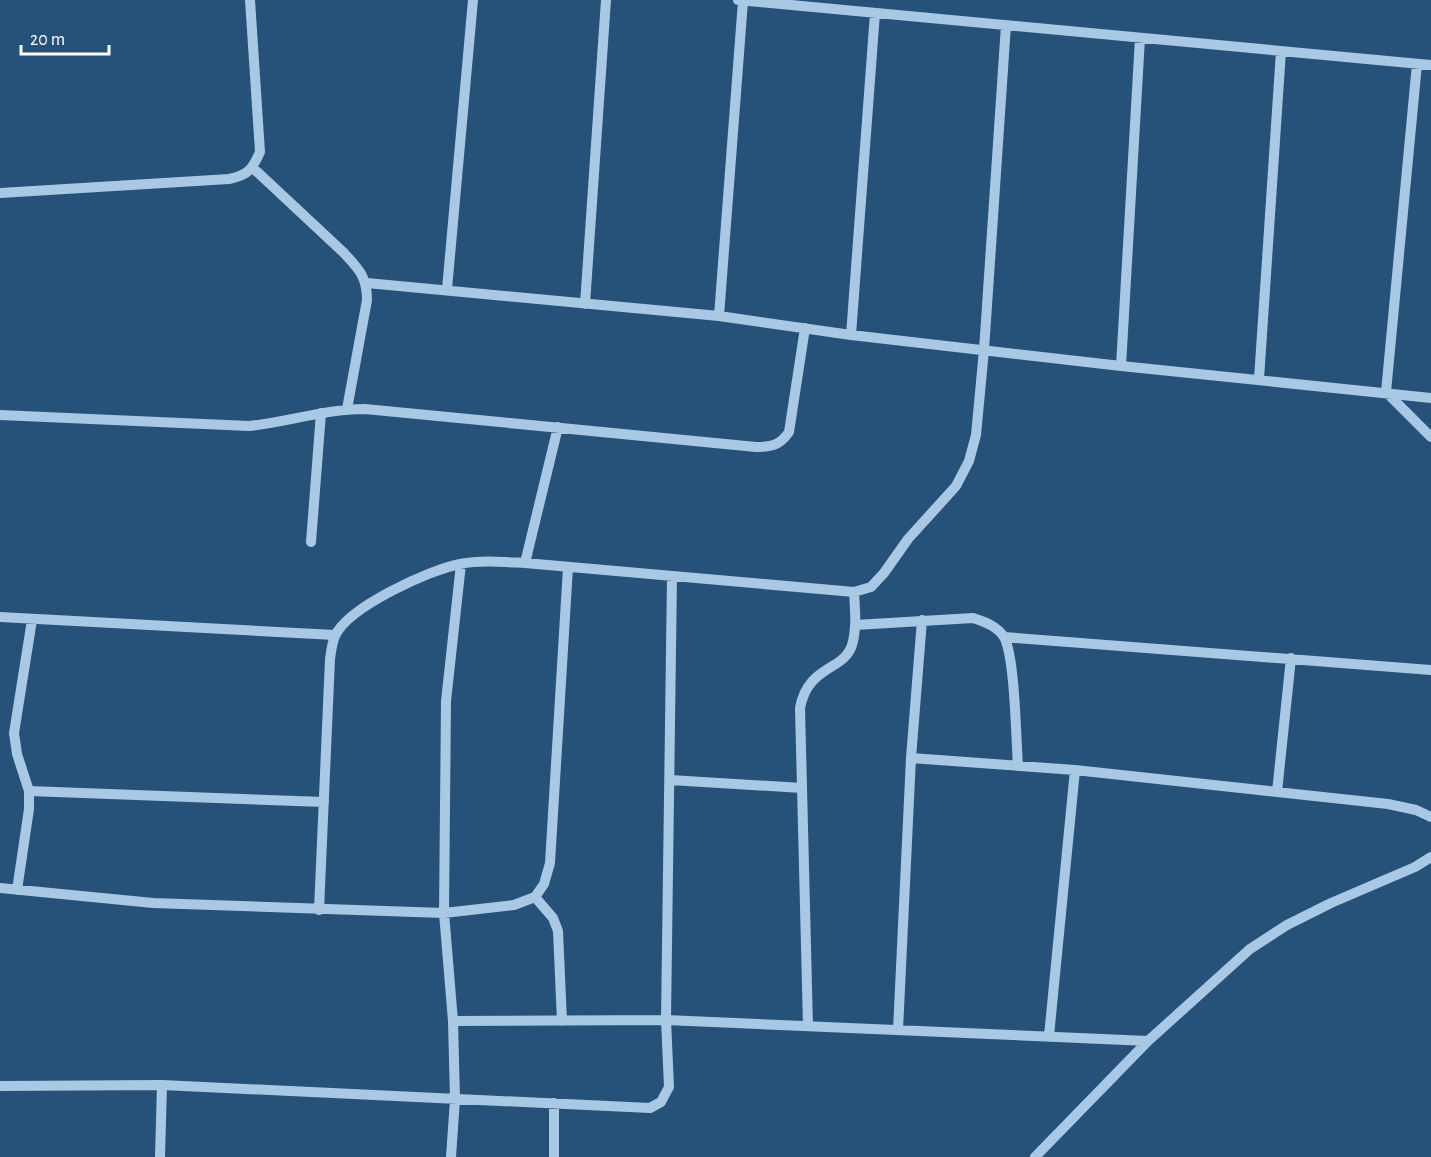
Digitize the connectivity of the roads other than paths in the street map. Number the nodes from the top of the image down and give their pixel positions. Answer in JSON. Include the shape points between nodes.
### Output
{"nodes":[{"id":1,"x":250,"y":0,"type":"edge"},
{"id":2,"x":473,"y":0,"type":"edge"},
{"id":3,"x":606,"y":0,"type":"edge"},
{"id":4,"x":738,"y":0,"type":"edge"},
{"id":5,"x":743,"y":0,"type":"edge"},
{"id":6,"x":875,"y":13,"type":"junction"},
{"id":7,"x":1006,"y":25,"type":"junction"},
{"id":8,"x":1140,"y":38,"type":"junction"},
{"id":9,"x":1281,"y":51,"type":"junction"},
{"id":10,"x":1417,"y":64,"type":"junction"},
{"id":11,"x":1431,"y":65,"type":"edge"},
{"id":12,"x":253,"y":168,"type":"junction"},
{"id":13,"x":0,"y":193,"type":"edge"},
{"id":14,"x":367,"y":283,"type":"junction"},
{"id":15,"x":447,"y":289,"type":"junction"},
{"id":16,"x":585,"y":304,"type":"junction"},
{"id":17,"x":719,"y":316,"type":"junction"},
{"id":18,"x":805,"y":328,"type":"junction"},
{"id":19,"x":851,"y":335,"type":"junction"},
{"id":20,"x":984,"y":350,"type":"junction"},
{"id":21,"x":1121,"y":366,"type":"junction"},
{"id":22,"x":1260,"y":379,"type":"junction"},
{"id":23,"x":1386,"y":392,"type":"junction"},
{"id":24,"x":1431,"y":398,"type":"edge"},
{"id":25,"x":347,"y":409,"type":"junction"},
{"id":26,"x":321,"y":413,"type":"junction"},
{"id":27,"x":0,"y":415,"type":"edge"},
{"id":28,"x":558,"y":427,"type":"junction"},
{"id":29,"x":1431,"y":437,"type":"edge"},
{"id":30,"x":311,"y":542,"type":"dead end"},
{"id":31,"x":525,"y":563,"type":"junction"},
{"id":32,"x":461,"y":564,"type":"junction"},
{"id":33,"x":568,"y":567,"type":"junction"},
{"id":34,"x":672,"y":576,"type":"junction"},
{"id":35,"x":854,"y":592,"type":"junction"},
{"id":36,"x":0,"y":617,"type":"edge"},
{"id":37,"x":32,"y":620,"type":"junction"},
{"id":38,"x":922,"y":620,"type":"junction"},
{"id":39,"x":855,"y":625,"type":"junction"},
{"id":40,"x":336,"y":635,"type":"junction"},
{"id":41,"x":1004,"y":637,"type":"junction"},
{"id":42,"x":1291,"y":658,"type":"junction"},
{"id":43,"x":1431,"y":670,"type":"edge"},
{"id":44,"x":911,"y":758,"type":"junction"},
{"id":45,"x":1018,"y":766,"type":"junction"},
{"id":46,"x":1075,"y":770,"type":"junction"},
{"id":47,"x":670,"y":780,"type":"junction"},
{"id":48,"x":802,"y":788,"type":"junction"},
{"id":49,"x":29,"y":790,"type":"junction"},
{"id":50,"x":1277,"y":792,"type":"junction"},
{"id":51,"x":324,"y":802,"type":"junction"},
{"id":52,"x":1431,"y":817,"type":"edge"},
{"id":53,"x":1431,"y":857,"type":"edge"},
{"id":54,"x":0,"y":888,"type":"edge"},
{"id":55,"x":16,"y":890,"type":"junction"},
{"id":56,"x":535,"y":897,"type":"junction"},
{"id":57,"x":320,"y":910,"type":"junction"},
{"id":58,"x":444,"y":913,"type":"junction"},
{"id":59,"x":666,"y":1020,"type":"junction"},
{"id":60,"x":453,"y":1021,"type":"junction"},
{"id":61,"x":562,"y":1021,"type":"junction"},
{"id":62,"x":808,"y":1026,"type":"junction"},
{"id":63,"x":898,"y":1030,"type":"junction"},
{"id":64,"x":1049,"y":1036,"type":"junction"},
{"id":65,"x":1149,"y":1041,"type":"junction"},
{"id":66,"x":162,"y":1085,"type":"junction"},
{"id":67,"x":0,"y":1086,"type":"edge"},
{"id":68,"x":454,"y":1099,"type":"junction"},
{"id":69,"x":554,"y":1103,"type":"junction"},
{"id":70,"x":160,"y":1157,"type":"edge"},
{"id":71,"x":451,"y":1157,"type":"edge"},
{"id":72,"x":554,"y":1157,"type":"edge"},
{"id":73,"x":1035,"y":1157,"type":"edge"}],
"edges":[{"from":1,"to":12,"type":"street","via":[[260,152]]},
{"from":2,"to":15,"type":"street"},
{"from":3,"to":16,"type":"street"},
{"from":4,"to":5,"type":"street"},
{"from":5,"to":6,"type":"street"},
{"from":5,"to":17,"type":"street"},
{"from":6,"to":7,"type":"street"},
{"from":6,"to":19,"type":"street"},
{"from":7,"to":8,"type":"street"},
{"from":7,"to":20,"type":"street"},
{"from":8,"to":9,"type":"street"},
{"from":8,"to":21,"type":"street"},
{"from":9,"to":10,"type":"street"},
{"from":9,"to":22,"type":"street"},
{"from":10,"to":11,"type":"street"},
{"from":10,"to":23,"type":"street"},
{"from":12,"to":13,"type":"street","via":[[242,177],[229,179]]},
{"from":12,"to":14,"type":"street","via":[[344,253]]},
{"from":14,"to":15,"type":"street"},
{"from":14,"to":25,"type":"street","via":[[368,300]]},
{"from":15,"to":16,"type":"street"},
{"from":16,"to":17,"type":"street"},
{"from":17,"to":18,"type":"street"},
{"from":18,"to":19,"type":"street"},
{"from":18,"to":28,"type":"street","via":[[789,432],[782,442],[771,447]]},
{"from":19,"to":20,"type":"street"},
{"from":20,"to":21,"type":"street"},
{"from":20,"to":35,"type":"street","via":[[976,435],[956,486],[908,538],[884,573],[871,586]]},
{"from":21,"to":22,"type":"street"},
{"from":22,"to":23,"type":"street"},
{"from":23,"to":24,"type":"street"},
{"from":23,"to":29,"type":"street"},
{"from":25,"to":26,"type":"street"},
{"from":25,"to":28,"type":"street"},
{"from":26,"to":27,"type":"street","via":[[249,426]]},
{"from":26,"to":30,"type":"street"},
{"from":28,"to":31,"type":"street"},
{"from":31,"to":32,"type":"street"},
{"from":31,"to":33,"type":"street"},
{"from":32,"to":40,"type":"street","via":[[441,569],[370,602]]},
{"from":32,"to":58,"type":"street","via":[[446,701]]},
{"from":33,"to":34,"type":"street"},
{"from":33,"to":56,"type":"street","via":[[550,863]]},
{"from":34,"to":35,"type":"street"},
{"from":34,"to":47,"type":"street"},
{"from":35,"to":39,"type":"street"},
{"from":36,"to":37,"type":"street"},
{"from":37,"to":40,"type":"street"},
{"from":37,"to":49,"type":"street","via":[[14,733]]},
{"from":38,"to":39,"type":"street"},
{"from":38,"to":41,"type":"street","via":[[973,618],[990,623]]},
{"from":38,"to":44,"type":"street"},
{"from":39,"to":48,"type":"street","via":[[852,646],[843,658],[811,681],[803,695]]},
{"from":40,"to":51,"type":"street","via":[[330,659]]},
{"from":41,"to":42,"type":"street"},
{"from":41,"to":45,"type":"street","via":[[1010,655]]},
{"from":42,"to":43,"type":"street"},
{"from":42,"to":50,"type":"street"},
{"from":44,"to":45,"type":"street"},
{"from":44,"to":63,"type":"street"},
{"from":45,"to":46,"type":"street"},
{"from":46,"to":50,"type":"street"},
{"from":46,"to":64,"type":"street"},
{"from":47,"to":48,"type":"street"},
{"from":47,"to":59,"type":"street"},
{"from":48,"to":62,"type":"street"},
{"from":49,"to":51,"type":"street"},
{"from":49,"to":55,"type":"street"},
{"from":50,"to":52,"type":"street","via":[[1388,804]]},
{"from":51,"to":57,"type":"street"},
{"from":53,"to":65,"type":"street","via":[[1287,925],[1250,949]]},
{"from":54,"to":55,"type":"street"},
{"from":55,"to":57,"type":"street","via":[[153,903]]},
{"from":56,"to":58,"type":"street","via":[[514,905]]},
{"from":56,"to":61,"type":"street","via":[[553,918],[558,931]]},
{"from":57,"to":58,"type":"street"},
{"from":58,"to":60,"type":"street"},
{"from":59,"to":61,"type":"street"},
{"from":59,"to":62,"type":"street"},
{"from":59,"to":69,"type":"street","via":[[669,1087],[662,1102],[650,1108]]},
{"from":60,"to":61,"type":"street"},
{"from":60,"to":68,"type":"street"},
{"from":62,"to":63,"type":"street"},
{"from":63,"to":64,"type":"street"},
{"from":64,"to":65,"type":"street"},
{"from":65,"to":73,"type":"street"},
{"from":66,"to":67,"type":"street"},
{"from":66,"to":68,"type":"street"},
{"from":66,"to":70,"type":"street"},
{"from":68,"to":69,"type":"street"},
{"from":68,"to":71,"type":"street"},
{"from":69,"to":72,"type":"street"}]}
